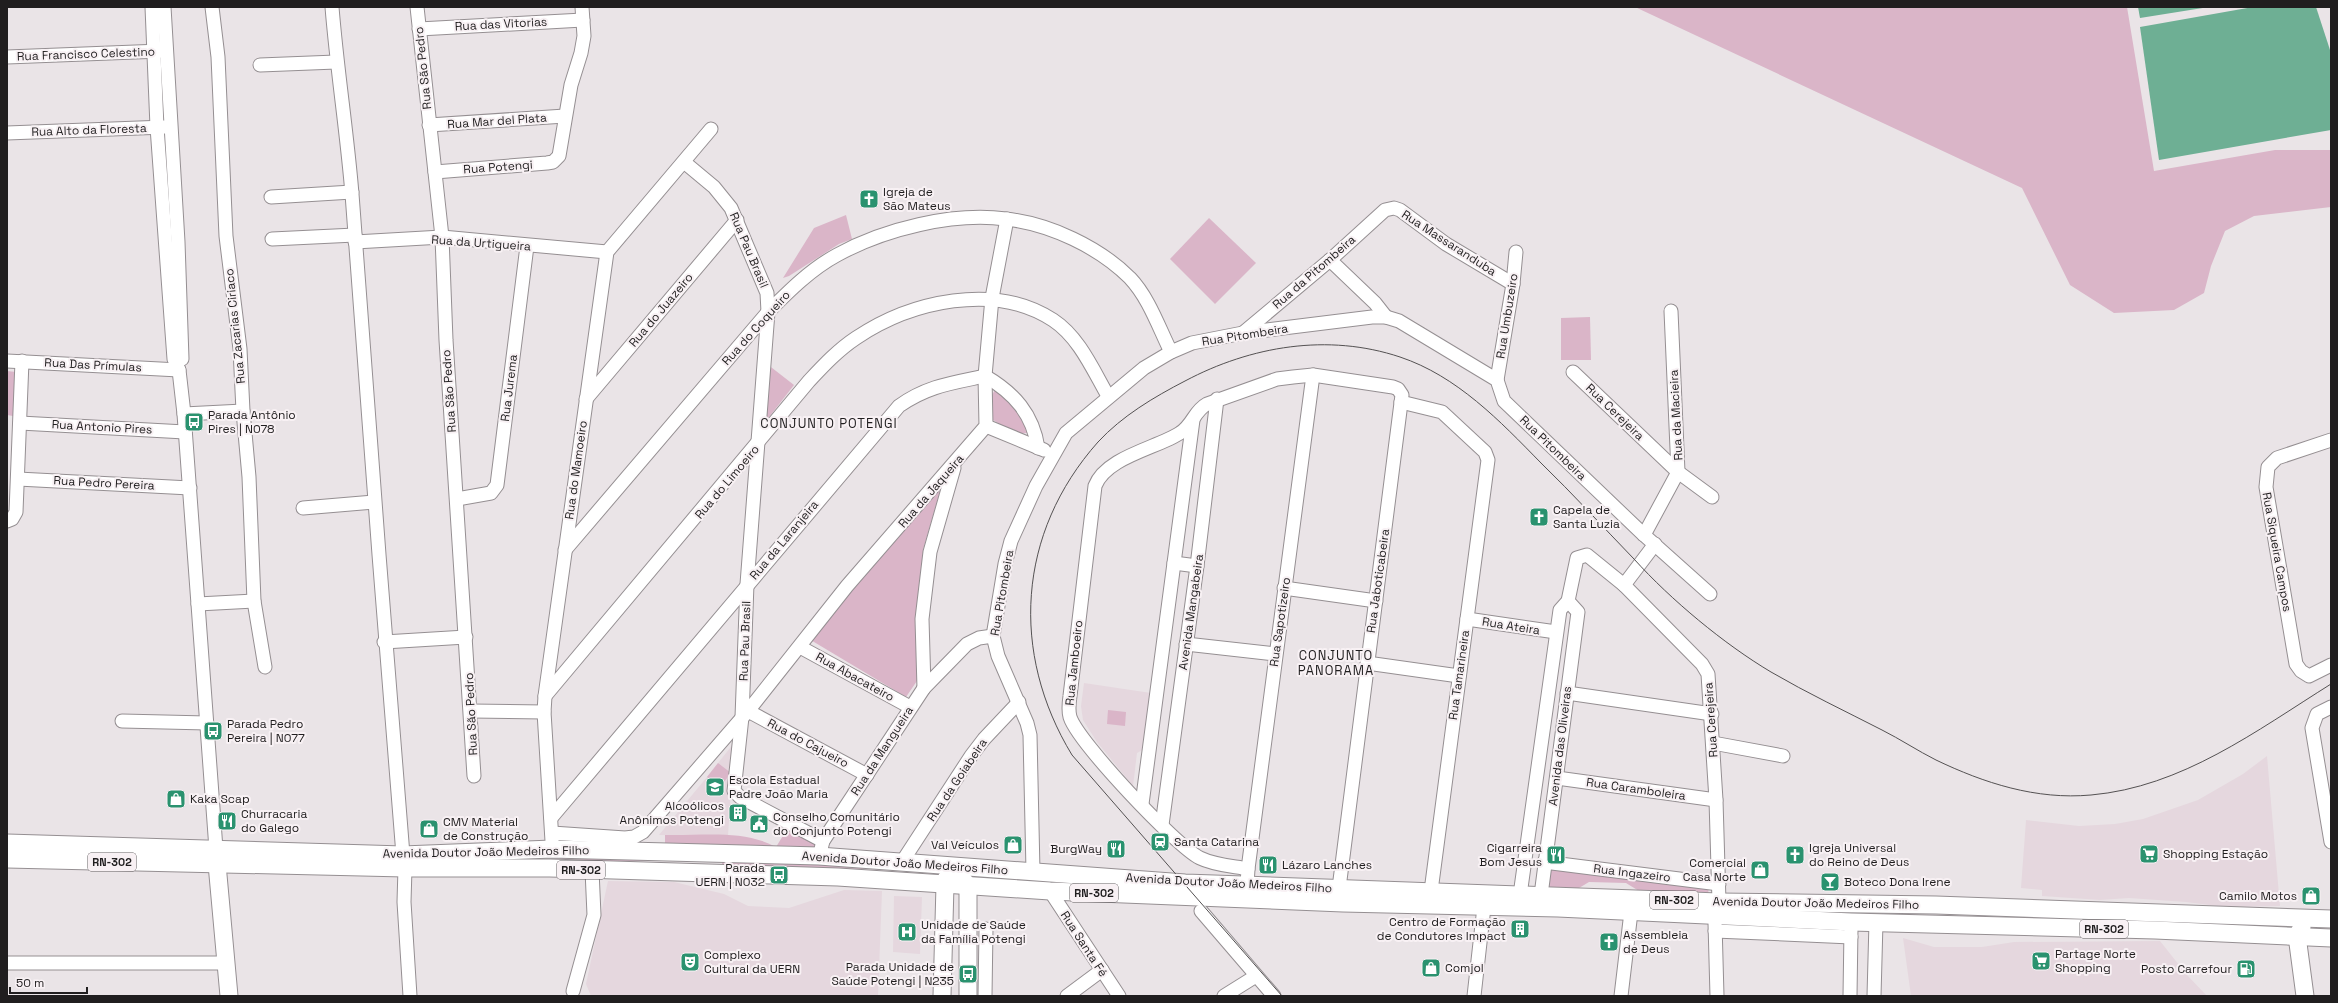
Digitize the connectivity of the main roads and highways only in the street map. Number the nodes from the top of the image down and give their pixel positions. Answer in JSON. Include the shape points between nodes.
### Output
{"nodes":[{"id":1,"x":7,"y":844,"type":"edge"},
{"id":2,"x":576,"y":849,"type":"junction"},
{"id":3,"x":715,"y":854,"type":"junction"},
{"id":4,"x":216,"y":857,"type":"junction"},
{"id":5,"x":7,"y":859,"type":"edge"},
{"id":6,"x":404,"y":862,"type":"junction"},
{"id":7,"x":504,"y":868,"type":"junction"},
{"id":8,"x":953,"y":868,"type":"junction"},
{"id":9,"x":645,"y":871,"type":"junction"},
{"id":10,"x":945,"y":885,"type":"junction"},
{"id":11,"x":968,"y":886,"type":"junction"},
{"id":12,"x":995,"y":888,"type":"junction"},
{"id":13,"x":1936,"y":905,"type":"junction"},
{"id":14,"x":1987,"y":907,"type":"junction"},
{"id":15,"x":1716,"y":916,"type":"junction"},
{"id":16,"x":2331,"y":919,"type":"edge"},
{"id":17,"x":1922,"y":923,"type":"junction"},
{"id":18,"x":2331,"y":924,"type":"edge"},
{"id":19,"x":967,"y":925,"type":"junction"},
{"id":20,"x":1851,"y":930,"type":"junction"},
{"id":21,"x":2297,"y":936,"type":"junction"},
{"id":22,"x":2331,"y":938,"type":"edge"},
{"id":23,"x":229,"y":996,"type":"edge"},
{"id":24,"x":942,"y":996,"type":"edge"},
{"id":25,"x":968,"y":996,"type":"edge"},
{"id":26,"x":2305,"y":996,"type":"edge"}],
"edges":[{"from":1,"to":4,"type":"main road","name":"Avenida Doutor João Medeiros Filho","number":"RN-302"},
{"from":2,"to":3,"type":"main road","name":"Avenida Doutor João Medeiros Filho","number":"RN-302"},
{"from":2,"to":6,"type":"main road","name":"Avenida Doutor João Medeiros Filho","number":"RN-302","via":[[552,841]]},
{"from":2,"to":7,"type":"main road","via":[[557,854],[507,858]]},
{"from":3,"to":8,"type":"main road","name":"Avenida Doutor João Medeiros Filho","number":"RN-302","via":[[821,848]]},
{"from":3,"to":9,"type":"main road","via":[[713,862],[706,864],[664,864]]},
{"from":4,"to":5,"type":"main road","name":"Avenida Doutor João Medeiros Filho","number":"RN-302"},
{"from":4,"to":6,"type":"main road","name":"Avenida Doutor João Medeiros Filho","number":"RN-302"},
{"from":4,"to":23,"type":"main road"},
{"from":6,"to":7,"type":"main road","name":"Avenida Doutor João Medeiros Filho","number":"RN-302"},
{"from":7,"to":9,"type":"main road","name":"Avenida Doutor João Medeiros Filho","number":"RN-302"},
{"from":8,"to":10,"type":"main road"},
{"from":8,"to":11,"type":"main road"},
{"from":8,"to":15,"type":"main road","name":"Avenida Doutor João Medeiros Filho","number":"RN-302","via":[[1003,869],[1185,883],[1247,877],[1340,888],[1541,895]]},
{"from":9,"to":10,"type":"main road","name":"Avenida Doutor João Medeiros Filho","number":"RN-302","via":[[838,877]]},
{"from":10,"to":11,"type":"main road","name":"Avenida Doutor João Medeiros Filho","number":"RN-302"},
{"from":10,"to":24,"type":"main road"},
{"from":11,"to":12,"type":"main road","name":"Avenida Doutor João Medeiros Filho","number":"RN-302"},
{"from":11,"to":19,"type":"main road"},
{"from":12,"to":15,"type":"main road","name":"Avenida Doutor João Medeiros Filho","number":"RN-302","via":[[1343,904]]},
{"from":12,"to":19,"type":"main road","via":[[982,898]]},
{"from":13,"to":14,"type":"main road","name":"Avenida Doutor João Medeiros Filho","number":"RN-302"},
{"from":13,"to":15,"type":"main road","name":"Avenida Doutor João Medeiros Filho","number":"RN-302"},
{"from":13,"to":20,"type":"main road","via":[[1919,910],[1861,910],[1855,913]]},
{"from":14,"to":16,"type":"main road","name":"Avenida Doutor João Medeiros Filho","number":"RN-302"},
{"from":14,"to":17,"type":"main road","via":[[1987,915],[1984,918],[1934,918]]},
{"from":15,"to":20,"type":"main road","name":"Avenida Doutor João Medeiros Filho","number":"RN-302"},
{"from":17,"to":20,"type":"main road","name":"Avenida Doutor João Medeiros Filho","number":"RN-302","via":[[1876,922]]},
{"from":17,"to":21,"type":"main road","name":"Avenida Doutor João Medeiros Filho","number":"RN-302"},
{"from":18,"to":21,"type":"main road","via":[[2315,923],[2303,926]]},
{"from":19,"to":25,"type":"main road"},
{"from":21,"to":22,"type":"main road","name":"Avenida Doutor João Medeiros Filho","number":"RN-302"},
{"from":21,"to":26,"type":"main road"}]}
